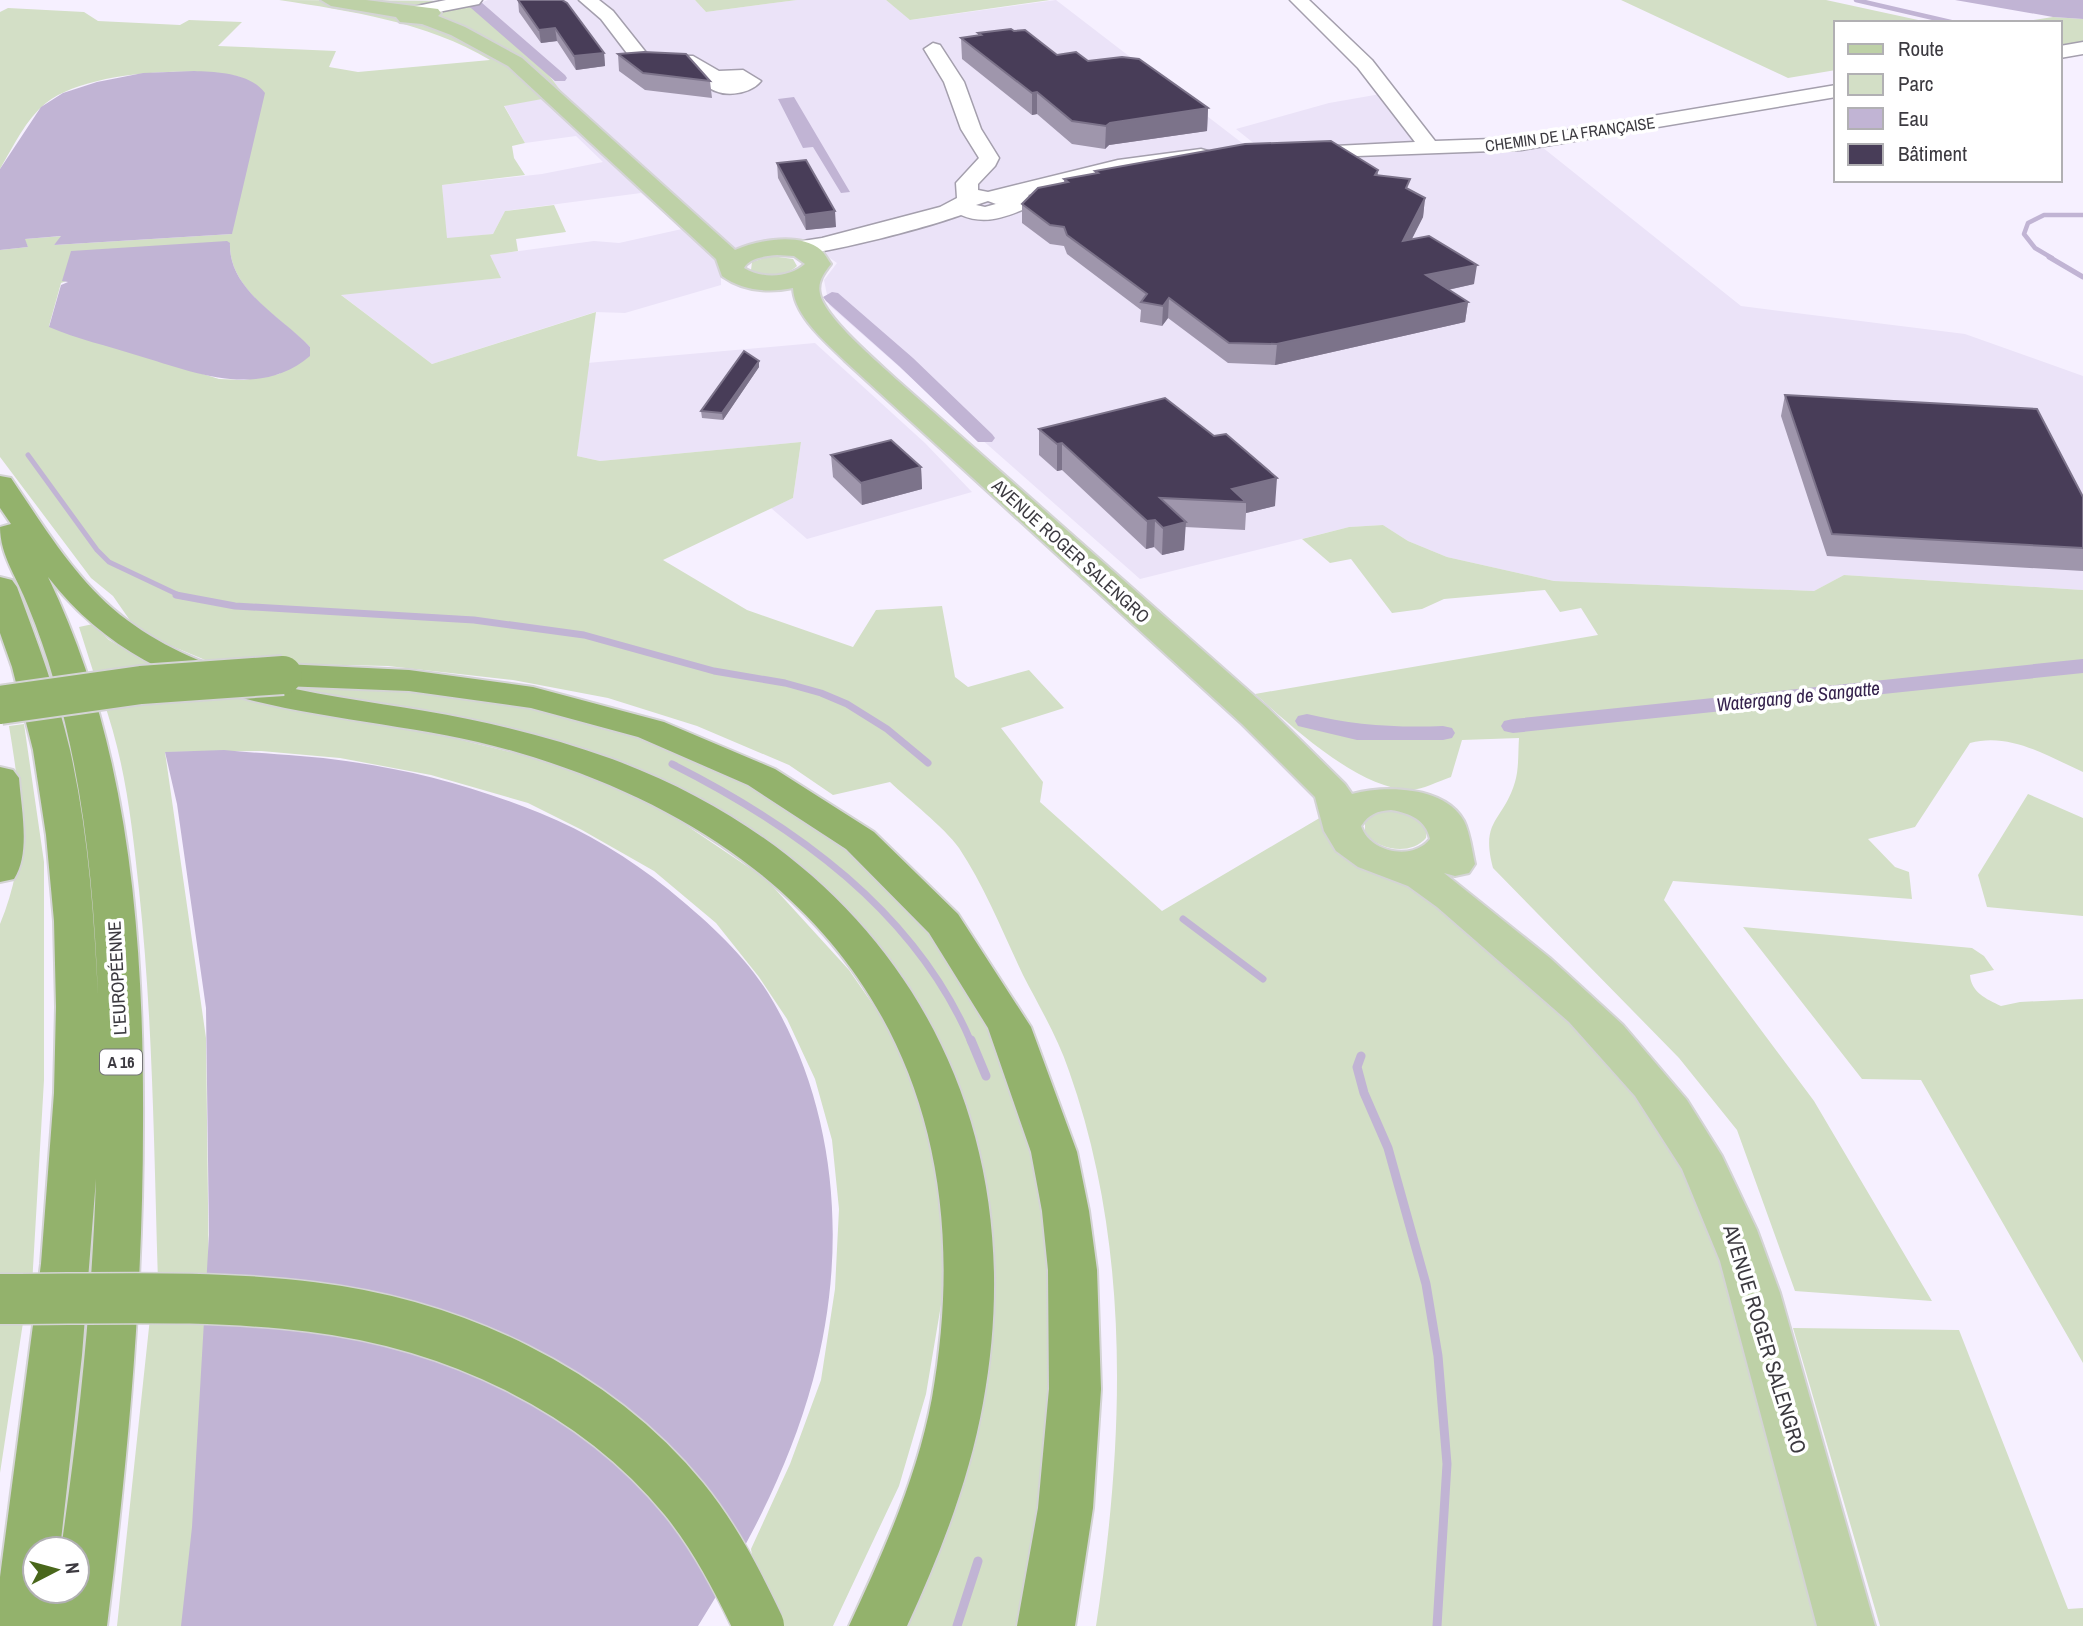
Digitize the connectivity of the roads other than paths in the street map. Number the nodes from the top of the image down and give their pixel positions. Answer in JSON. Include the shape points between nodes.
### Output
{"nodes":[{"id":1,"x":331,"y":0,"type":"edge"},
{"id":2,"x":588,"y":0,"type":"edge"},
{"id":3,"x":1299,"y":0,"type":"edge"},
{"id":4,"x":437,"y":10,"type":"edge"},
{"id":5,"x":2083,"y":48,"type":"edge"},
{"id":6,"x":933,"y":49,"type":"dead end"},
{"id":7,"x":2062,"y":52,"type":"edge"},
{"id":8,"x":717,"y":79,"type":"dead end"},
{"id":9,"x":1834,"y":90,"type":"edge"},
{"id":10,"x":1431,"y":149,"type":"junction"},
{"id":11,"x":1278,"y":152,"type":"edge"},
{"id":12,"x":1220,"y":155,"type":"edge"},
{"id":13,"x":655,"y":190,"type":"junction"},
{"id":14,"x":983,"y":199,"type":"junction"},
{"id":15,"x":782,"y":248,"type":"junction"},
{"id":16,"x":731,"y":263,"type":"junction"},
{"id":17,"x":813,"y":271,"type":"junction"},
{"id":18,"x":759,"y":282,"type":"junction"},
{"id":19,"x":887,"y":386,"type":"junction"},
{"id":20,"x":0,"y":485,"type":"edge"},
{"id":21,"x":0,"y":516,"type":"edge"},
{"id":22,"x":0,"y":587,"type":"edge"},
{"id":23,"x":0,"y":705,"type":"edge"},
{"id":24,"x":1255,"y":716,"type":"junction"},
{"id":25,"x":0,"y":778,"type":"edge"},
{"id":26,"x":1400,"y":800,"type":"junction"},
{"id":27,"x":1343,"y":825,"type":"junction"},
{"id":28,"x":1449,"y":840,"type":"junction"},
{"id":29,"x":1384,"y":861,"type":"junction"},
{"id":30,"x":0,"y":870,"type":"edge"},
{"id":31,"x":1552,"y":981,"type":"junction"},
{"id":32,"x":0,"y":1299,"type":"edge"},
{"id":33,"x":22,"y":1626,"type":"edge"},
{"id":34,"x":78,"y":1626,"type":"edge"},
{"id":35,"x":759,"y":1626,"type":"edge"},
{"id":36,"x":878,"y":1626,"type":"edge"},
{"id":37,"x":1046,"y":1626,"type":"edge"},
{"id":38,"x":1846,"y":1626,"type":"edge"}],
"edges":[{"from":1,"to":4,"type":"main road"},
{"from":2,"to":8,"type":"street","via":[[607,15],[643,61],[693,62]]},
{"from":3,"to":10,"type":"street","via":[[1365,64]]},
{"from":4,"to":13,"type":"main road","via":[[515,62]]},
{"from":5,"to":7,"type":"street"},
{"from":6,"to":14,"type":"street","via":[[954,82],[971,129],[989,155]]},
{"from":9,"to":10,"type":"street","name":"CHEMIN DE LA FRANÇAISE","via":[[1530,143]]},
{"from":10,"to":11,"type":"street","name":"CHEMIN DE LA FRANÇAISE"},
{"from":12,"to":14,"type":"street","via":[[1118,166]]},
{"from":13,"to":15,"type":"main road","via":[[727,236]]},
{"from":13,"to":16,"type":"main road"},
{"from":14,"to":15,"type":"street","via":[[823,245]]},
{"from":14,"to":17,"type":"street","via":[[852,250]]},
{"from":15,"to":16,"type":"main road","via":[[749,252]]},
{"from":15,"to":17,"type":"main road","via":[[815,258],[818,264]]},
{"from":16,"to":18,"type":"main road","name":"AVENUE ROGER SALENGRO","via":[[736,275]]},
{"from":17,"to":18,"type":"main road","via":[[789,281]]},
{"from":17,"to":19,"type":"main road","name":"AVENUE ROGER SALENGRO","via":[[807,292],[811,302]]},
{"from":18,"to":19,"type":"main road","name":"AVENUE ROGER SALENGRO","via":[[788,298]]},
{"from":19,"to":24,"type":"main road","name":"AVENUE ROGER SALENGRO"},
{"from":20,"to":36,"type":"highway","via":[[81,595],[114,626],[155,653],[230,683],[499,736],[634,781],[715,822],[772,860],[808,890],[871,960],[916,1031],[942,1094],[966,1202],[970,1284],[959,1395],[948,1441],[919,1531]]},
{"from":21,"to":34,"type":"highway","name":"L'EUROPÉENNE","number":"A 16","via":[[51,621],[79,704],[100,800],[117,943],[122,1078],[116,1282]]},
{"from":22,"to":33,"type":"highway","number":"A 16","via":[[25,652],[53,762],[70,886],[76,1008],[71,1209],[54,1389]]},
{"from":23,"to":37,"type":"highway","bridge":true,"via":[[141,684],[283,675],[482,688],[580,707],[671,736],[755,773],[810,804],[886,862],[938,915],[991,992],[1045,1119],[1061,1185],[1075,1317],[1074,1419],[1063,1528]]},
{"from":24,"to":26,"type":"main road","name":"AVENUE ROGER SALENGRO","via":[[1367,790]]},
{"from":24,"to":27,"type":"main road","name":"AVENUE ROGER SALENGRO","via":[[1332,792]]},
{"from":25,"to":30,"type":"highway"},
{"from":26,"to":27,"type":"main road","via":[[1365,803],[1348,814]]},
{"from":26,"to":28,"type":"main road","via":[[1436,813],[1446,823]]},
{"from":27,"to":29,"type":"main road","via":[[1353,847]]},
{"from":28,"to":29,"type":"main road","via":[[1443,851],[1430,859],[1403,864]]},
{"from":28,"to":31,"type":"main road","name":"AVENUE ROGER SALENGRO","via":[[1453,861],[1465,880]]},
{"from":29,"to":31,"type":"main road","name":"AVENUE ROGER SALENGRO","via":[[1432,881]]},
{"from":31,"to":38,"type":"main road","name":"AVENUE ROGER SALENGRO","via":[[1653,1087],[1724,1206],[1751,1278]]},
{"from":32,"to":35,"type":"highway","bridge":true,"via":[[238,1301],[313,1307],[417,1329],[485,1352],[585,1407],[671,1484],[707,1531]]}]}
